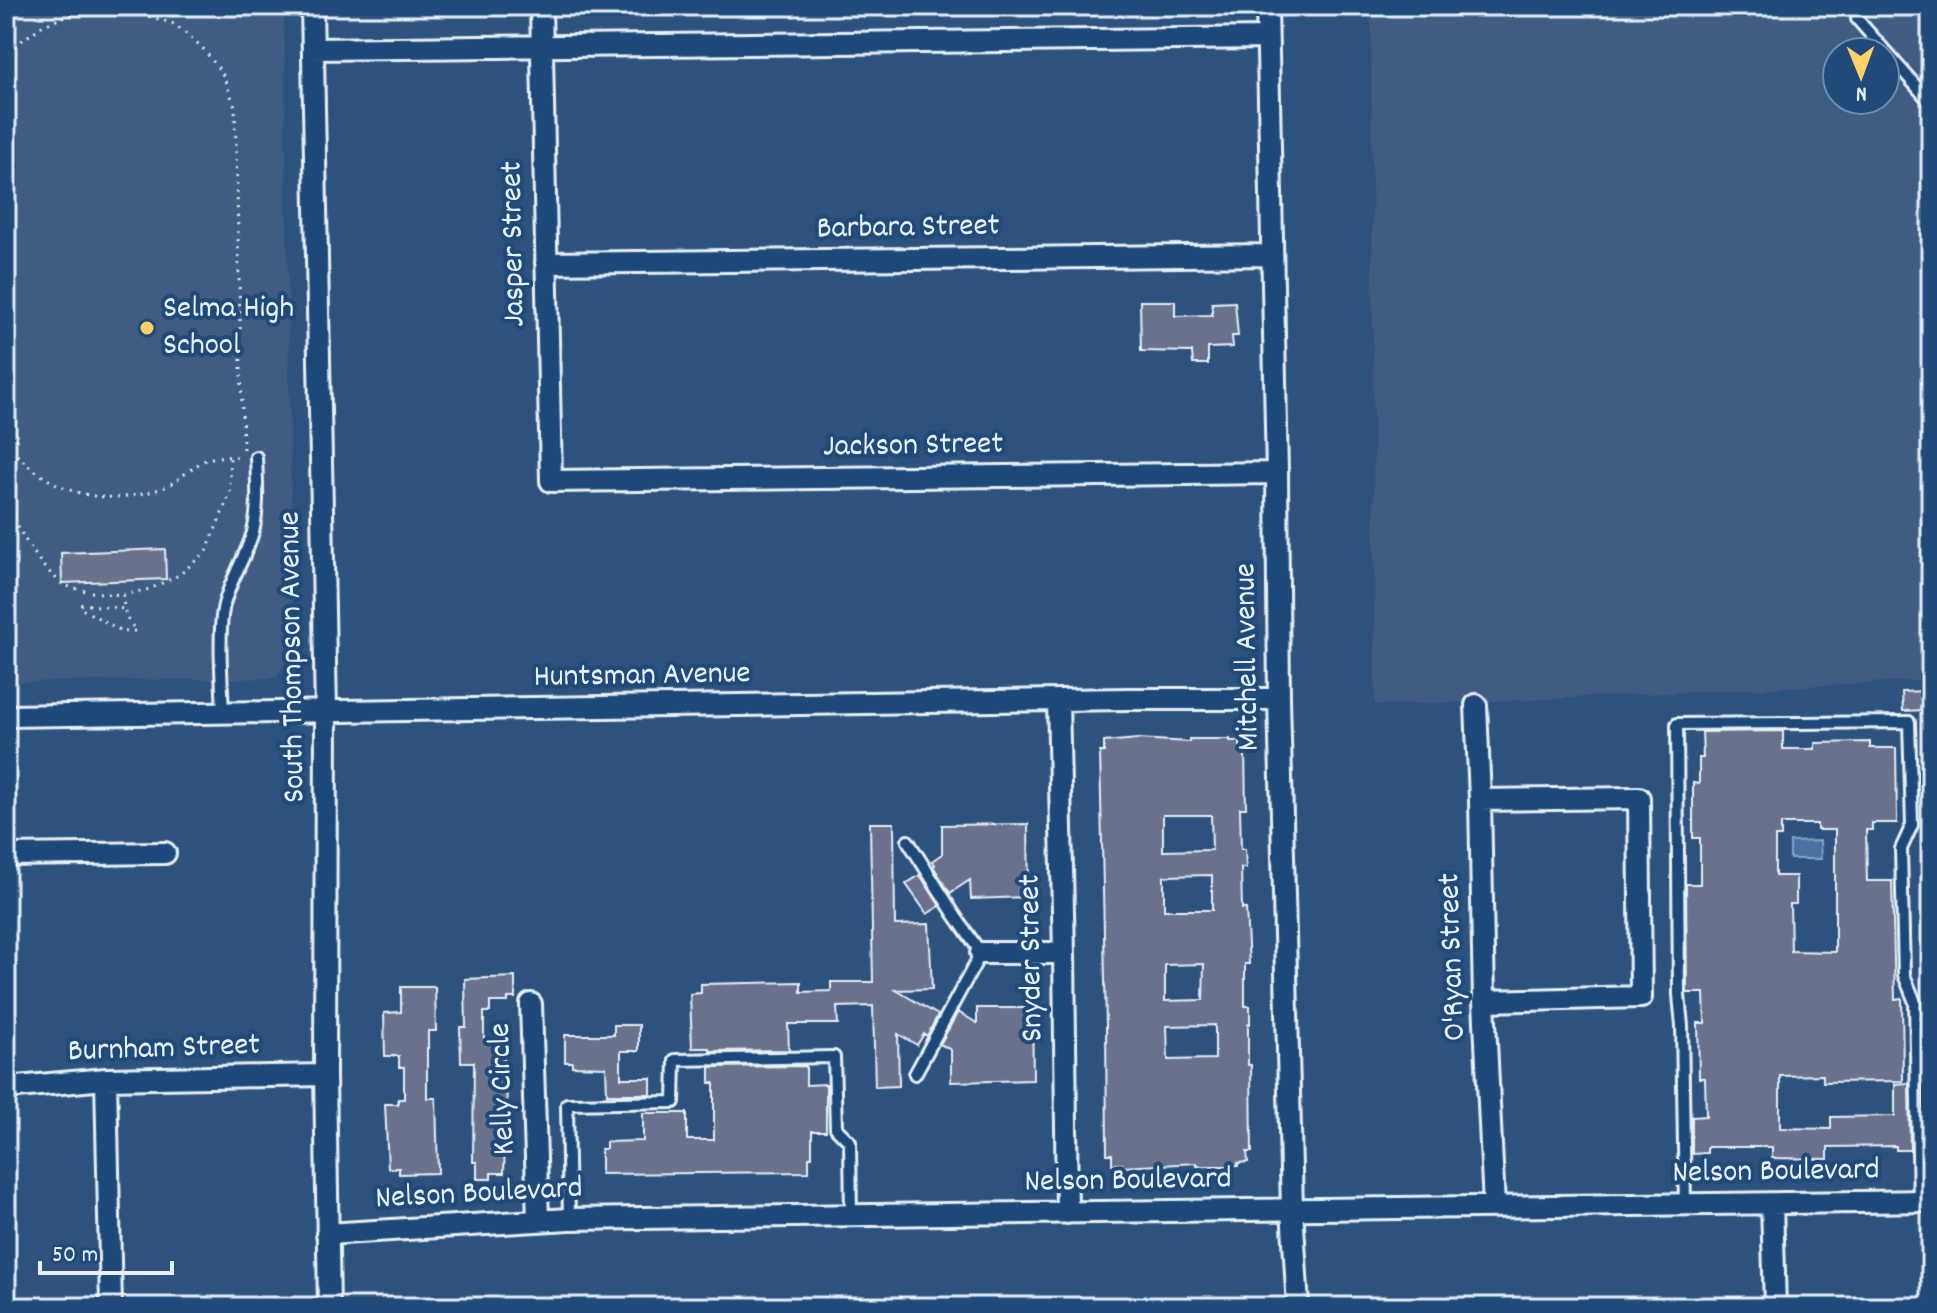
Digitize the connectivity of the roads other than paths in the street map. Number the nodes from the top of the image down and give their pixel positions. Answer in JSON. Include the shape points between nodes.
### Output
{"nodes":[{"id":1,"x":312,"y":6,"type":"edge"},
{"id":2,"x":541,"y":6,"type":"edge"},
{"id":3,"x":1267,"y":6,"type":"edge"},
{"id":4,"x":1857,"y":19,"type":"dead end"},
{"id":5,"x":1267,"y":38,"type":"junction"},
{"id":6,"x":542,"y":47,"type":"junction"},
{"id":7,"x":313,"y":49,"type":"junction"},
{"id":8,"x":1931,"y":103,"type":"edge"},
{"id":9,"x":1271,"y":255,"type":"junction"},
{"id":10,"x":546,"y":263,"type":"junction"},
{"id":11,"x":256,"y":457,"type":"dead end"},
{"id":12,"x":1277,"y":473,"type":"junction"},
{"id":13,"x":551,"y":481,"type":"joint"},
{"id":14,"x":1279,"y":699,"type":"junction"},
{"id":15,"x":1058,"y":701,"type":"junction"},
{"id":16,"x":1476,"y":705,"type":"dead end"},
{"id":17,"x":326,"y":712,"type":"junction"},
{"id":18,"x":223,"y":714,"type":"junction"},
{"id":19,"x":6,"y":716,"type":"edge"},
{"id":20,"x":1480,"y":800,"type":"junction"},
{"id":21,"x":908,"y":841,"type":"dead end"},
{"id":22,"x":165,"y":853,"type":"dead end"},
{"id":23,"x":6,"y":855,"type":"edge"},
{"id":24,"x":981,"y":953,"type":"junction"},
{"id":25,"x":1064,"y":953,"type":"junction"},
{"id":26,"x":1484,"y":1001,"type":"junction"},
{"id":27,"x":531,"y":1004,"type":"dead end"},
{"id":28,"x":915,"y":1074,"type":"dead end"},
{"id":29,"x":325,"y":1075,"type":"junction"},
{"id":30,"x":106,"y":1079,"type":"junction"},
{"id":31,"x":6,"y":1088,"type":"edge"},
{"id":32,"x":1925,"y":1201,"type":"edge"},
{"id":33,"x":1772,"y":1204,"type":"junction"},
{"id":34,"x":1685,"y":1205,"type":"junction"},
{"id":35,"x":1494,"y":1206,"type":"junction"},
{"id":36,"x":1292,"y":1209,"type":"junction"},
{"id":37,"x":1067,"y":1213,"type":"junction"},
{"id":38,"x":851,"y":1216,"type":"junction"},
{"id":39,"x":569,"y":1219,"type":"junction"},
{"id":40,"x":538,"y":1220,"type":"junction"},
{"id":41,"x":327,"y":1234,"type":"junction"},
{"id":42,"x":111,"y":1307,"type":"edge"},
{"id":43,"x":329,"y":1307,"type":"edge"},
{"id":44,"x":1298,"y":1307,"type":"edge"},
{"id":45,"x":1775,"y":1307,"type":"edge"}],
"edges":[{"from":1,"to":7,"type":"street","name":"South Thompson Avenue"},
{"from":2,"to":6,"type":"street","name":"Jasper Street"},
{"from":3,"to":5,"type":"street","name":"Mitchell Avenue"},
{"from":4,"to":8,"type":"lane"},
{"from":5,"to":6,"type":"street"},
{"from":5,"to":9,"type":"street","name":"Mitchell Avenue"},
{"from":6,"to":7,"type":"street"},
{"from":6,"to":10,"type":"street","name":"Jasper Street"},
{"from":7,"to":17,"type":"street","name":"South Thompson Avenue"},
{"from":9,"to":10,"type":"street","name":"Barbara Street"},
{"from":9,"to":12,"type":"street","name":"Mitchell Avenue"},
{"from":10,"to":13,"type":"street","name":"Jasper Street"},
{"from":11,"to":18,"type":"lane","via":[[253,529],[224,603]]},
{"from":12,"to":13,"type":"street","name":"Jackson Street"},
{"from":12,"to":14,"type":"street","name":"Mitchell Avenue"},
{"from":14,"to":15,"type":"street","name":"Huntsman Avenue"},
{"from":14,"to":36,"type":"street","name":"Mitchell Avenue"},
{"from":15,"to":17,"type":"street","name":"Huntsman Avenue"},
{"from":15,"to":25,"type":"street","name":"Snyder Street"},
{"from":16,"to":20,"type":"street","name":"O'Ryan Street"},
{"from":17,"to":18,"type":"street","name":"Huntsman Avenue"},
{"from":17,"to":29,"type":"street","name":"South Thompson Avenue"},
{"from":18,"to":19,"type":"street","name":"Huntsman Avenue"},
{"from":20,"to":26,"type":"street","name":"O'Ryan Street"},
{"from":20,"to":26,"type":"street","via":[[1639,798],[1641,997]]},
{"from":21,"to":24,"type":"lane"},
{"from":22,"to":23,"type":"street"},
{"from":24,"to":25,"type":"street"},
{"from":24,"to":28,"type":"lane"},
{"from":25,"to":37,"type":"street","name":"Snyder Street"},
{"from":26,"to":35,"type":"street","name":"O'Ryan Street"},
{"from":27,"to":40,"type":"street","name":"Kelly Circle"},
{"from":29,"to":30,"type":"street","name":"Burnham Street"},
{"from":29,"to":41,"type":"street","name":"South Thompson Avenue"},
{"from":30,"to":31,"type":"street","name":"Burnham Street"},
{"from":30,"to":42,"type":"street"},
{"from":32,"to":33,"type":"street","name":"Nelson Boulevard"},
{"from":32,"to":34,"type":"lane","via":[[1915,1002],[1904,975],[1901,849],[1912,825],[1909,722],[1677,724]]},
{"from":33,"to":34,"type":"street","name":"Nelson Boulevard"},
{"from":33,"to":45,"type":"street"},
{"from":34,"to":35,"type":"street","name":"Nelson Boulevard"},
{"from":35,"to":36,"type":"street","name":"Nelson Boulevard"},
{"from":36,"to":37,"type":"street","name":"Nelson Boulevard"},
{"from":36,"to":44,"type":"street","name":"Mitchell Avenue"},
{"from":37,"to":38,"type":"street","name":"Nelson Boulevard"},
{"from":38,"to":39,"type":"street","name":"Nelson Boulevard"},
{"from":38,"to":39,"type":"lane","via":[[850,1142],[836,1128],[834,1057],[675,1060],[674,1102],[567,1104]]},
{"from":39,"to":40,"type":"street","name":"Nelson Boulevard"},
{"from":40,"to":41,"type":"street","name":"Nelson Boulevard"},
{"from":41,"to":43,"type":"street","name":"South Thompson Avenue"}]}
